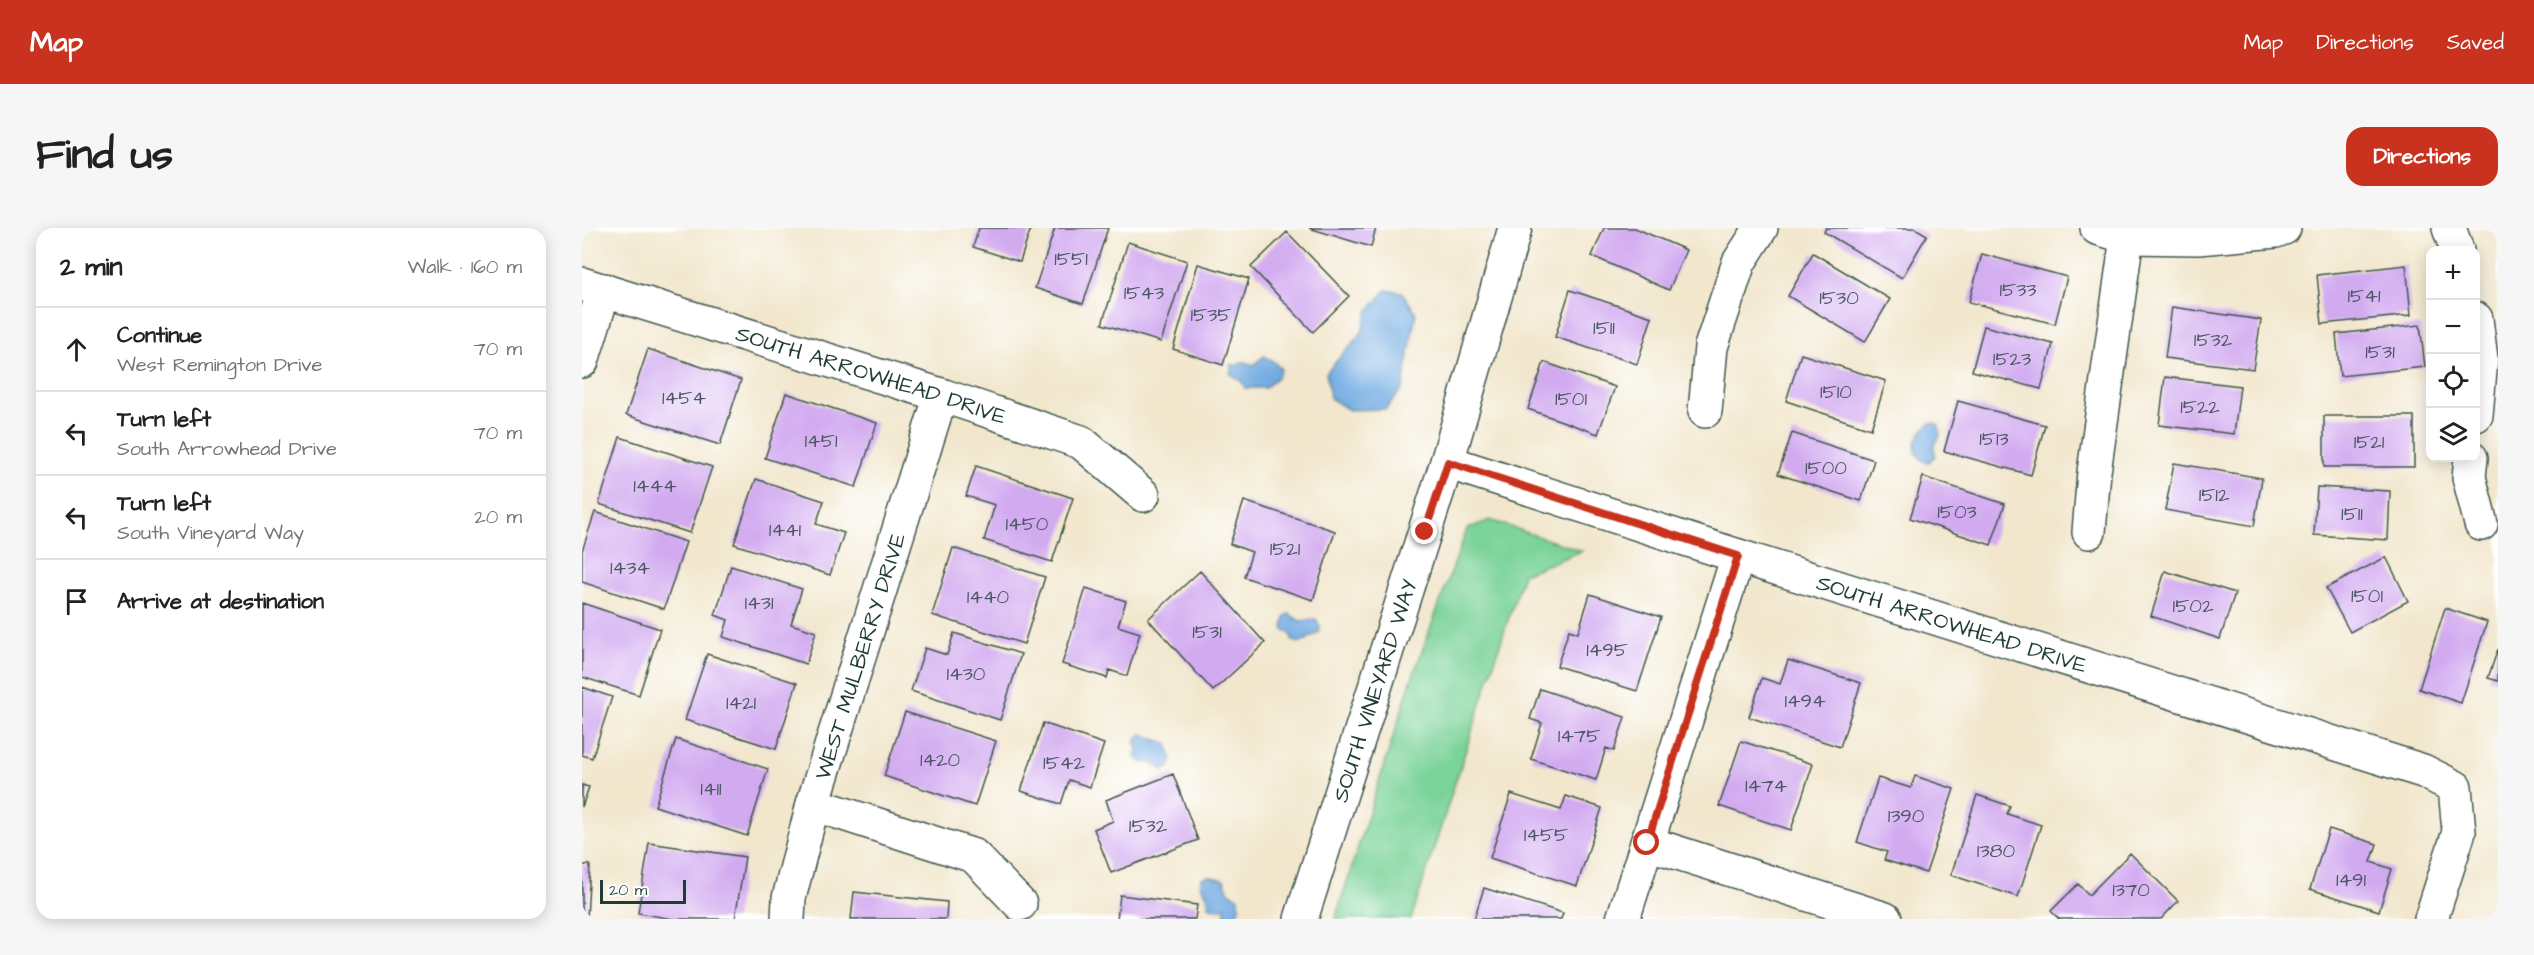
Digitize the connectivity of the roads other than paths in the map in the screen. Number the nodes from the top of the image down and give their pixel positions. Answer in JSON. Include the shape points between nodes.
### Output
{"nodes":[{"id":1,"x":1515,"y":228,"type":"edge"},
{"id":2,"x":1761,"y":228,"type":"edge"},
{"id":3,"x":2284,"y":228,"type":"edge"},
{"id":4,"x":2449,"y":228,"type":"edge"},
{"id":5,"x":2112,"y":233,"type":"edge"},
{"id":6,"x":2456,"y":246,"type":"edge"},
{"id":7,"x":593,"y":287,"type":"edge"},
{"id":8,"x":2480,"y":352,"type":"edge"},
{"id":9,"x":582,"y":361,"type":"edge"},
{"id":10,"x":942,"y":395,"type":"junction"},
{"id":11,"x":2476,"y":408,"type":"edge"},
{"id":12,"x":1705,"y":411,"type":"dead end"},
{"id":13,"x":1448,"y":462,"type":"junction"},
{"id":14,"x":2471,"y":462,"type":"edge"},
{"id":15,"x":1143,"y":495,"type":"dead end"},
{"id":16,"x":2481,"y":524,"type":"dead end"},
{"id":17,"x":2089,"y":532,"type":"dead end"},
{"id":18,"x":1738,"y":556,"type":"junction"},
{"id":19,"x":813,"y":804,"type":"junction"},
{"id":20,"x":1647,"y":843,"type":"junction"},
{"id":21,"x":1020,"y":904,"type":"dead end"},
{"id":22,"x":788,"y":919,"type":"edge"},
{"id":23,"x":1301,"y":919,"type":"edge"},
{"id":24,"x":1623,"y":919,"type":"edge"},
{"id":25,"x":1885,"y":919,"type":"edge"},
{"id":26,"x":2431,"y":919,"type":"edge"}],
"edges":[{"from":1,"to":13,"type":"street","name":"SOUTH VINEYARD WAY"},
{"from":2,"to":12,"type":"street","via":[[1739,262],[1712,347]]},
{"from":3,"to":5,"type":"street","via":[[2198,238]]},
{"from":4,"to":6,"type":"street"},
{"from":5,"to":17,"type":"street"},
{"from":7,"to":9,"type":"street"},
{"from":7,"to":10,"type":"street","name":"SOUTH ARROWHEAD DRIVE"},
{"from":8,"to":11,"type":"street"},
{"from":10,"to":15,"type":"street","name":"SOUTH ARROWHEAD DRIVE","via":[[1081,442]]},
{"from":10,"to":19,"type":"street","name":"WEST MULBERRY DRIVE"},
{"from":13,"to":18,"type":"street","name":"SOUTH ARROWHEAD DRIVE"},
{"from":13,"to":23,"type":"street","name":"SOUTH VINEYARD WAY"},
{"from":14,"to":16,"type":"street","via":[[2469,477]]},
{"from":18,"to":20,"type":"street"},
{"from":18,"to":26,"type":"street","name":"SOUTH ARROWHEAD DRIVE","via":[[2423,771],[2455,787],[2459,832]]},
{"from":19,"to":21,"type":"street","via":[[974,856]]},
{"from":19,"to":22,"type":"street","name":"WEST MULBERRY DRIVE","via":[[789,898]]},
{"from":20,"to":24,"type":"street"},
{"from":20,"to":25,"type":"street"}]}
